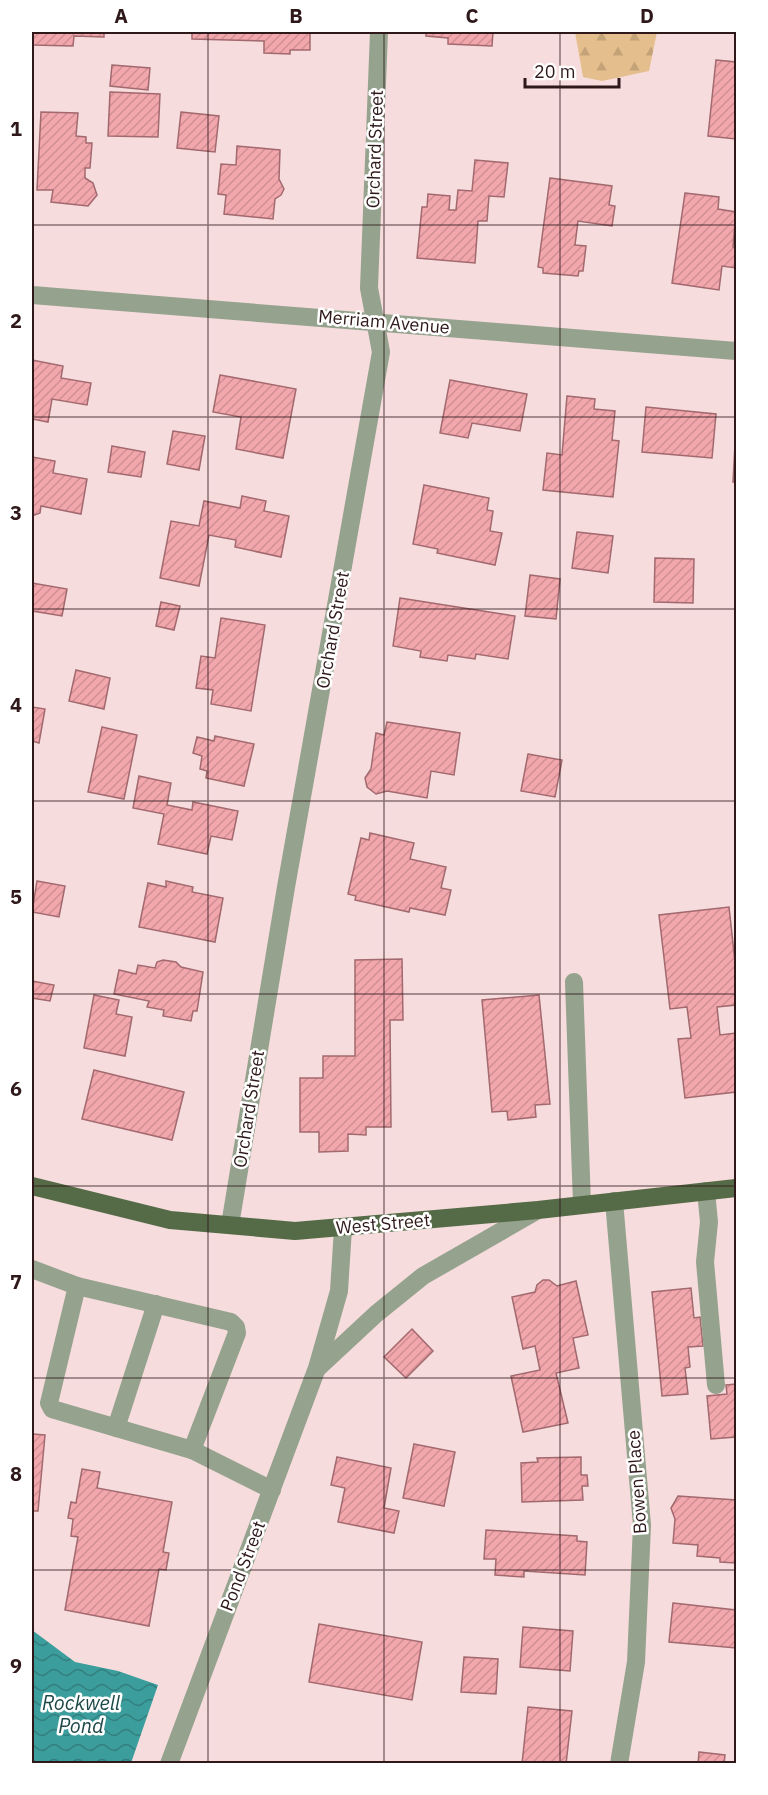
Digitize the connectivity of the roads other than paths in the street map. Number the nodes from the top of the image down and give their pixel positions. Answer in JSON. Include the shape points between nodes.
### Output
{"nodes":[{"id":1,"x":379,"y":32,"type":"edge"},
{"id":2,"x":32,"y":295,"type":"edge"},
{"id":3,"x":377,"y":321,"type":"junction"},
{"id":4,"x":736,"y":351,"type":"edge"},
{"id":5,"x":574,"y":982,"type":"dead end"},
{"id":6,"x":32,"y":1186,"type":"edge"},
{"id":7,"x":736,"y":1188,"type":"edge"},
{"id":8,"x":706,"y":1191,"type":"junction"},
{"id":9,"x":614,"y":1201,"type":"junction"},
{"id":10,"x":582,"y":1204,"type":"junction"},
{"id":11,"x":538,"y":1210,"type":"junction"},
{"id":12,"x":230,"y":1225,"type":"junction"},
{"id":13,"x":343,"y":1228,"type":"junction"},
{"id":14,"x":32,"y":1269,"type":"edge"},
{"id":15,"x":77,"y":1286,"type":"junction"},
{"id":16,"x":156,"y":1304,"type":"junction"},
{"id":17,"x":317,"y":1368,"type":"junction"},
{"id":18,"x":716,"y":1385,"type":"dead end"},
{"id":19,"x":116,"y":1428,"type":"junction"},
{"id":20,"x":192,"y":1450,"type":"junction"},
{"id":21,"x":272,"y":1490,"type":"junction"},
{"id":22,"x":170,"y":1764,"type":"edge"},
{"id":23,"x":619,"y":1764,"type":"edge"}],
"edges":[{"from":1,"to":3,"type":"street","name":"Orchard Street","via":[[369,288]]},
{"from":2,"to":3,"type":"street","name":"Merriam Avenue"},
{"from":3,"to":4,"type":"street","name":"Merriam Avenue"},
{"from":3,"to":12,"type":"street","name":"Orchard Street","via":[[381,352],[364,458],[286,887]]},
{"from":5,"to":10,"type":"street"},
{"from":6,"to":12,"type":"main road","name":"West Street","via":[[170,1220]]},
{"from":7,"to":8,"type":"main road","name":"West Street"},
{"from":8,"to":9,"type":"main road","name":"West Street"},
{"from":8,"to":18,"type":"street","via":[[709,1222],[705,1262]]},
{"from":9,"to":10,"type":"main road","name":"West Street"},
{"from":9,"to":23,"type":"street","name":"Bowen Place","via":[[642,1525],[636,1662]]},
{"from":10,"to":11,"type":"main road","name":"West Street"},
{"from":11,"to":13,"type":"main road","name":"West Street"},
{"from":11,"to":17,"type":"street","name":"Pond Street","via":[[423,1276]]},
{"from":12,"to":13,"type":"main road","name":"West Street","via":[[295,1231]]},
{"from":13,"to":17,"type":"street","name":"Pond Street","via":[[339,1291]]},
{"from":14,"to":15,"type":"street"},
{"from":15,"to":16,"type":"street"},
{"from":15,"to":19,"type":"street","via":[[49,1403],[52,1409]]},
{"from":16,"to":19,"type":"street"},
{"from":16,"to":20,"type":"street","via":[[231,1322],[236,1327]]},
{"from":17,"to":21,"type":"street","name":"Pond Street"},
{"from":19,"to":20,"type":"street"},
{"from":20,"to":21,"type":"street"},
{"from":21,"to":22,"type":"street","name":"Pond Street"}]}
